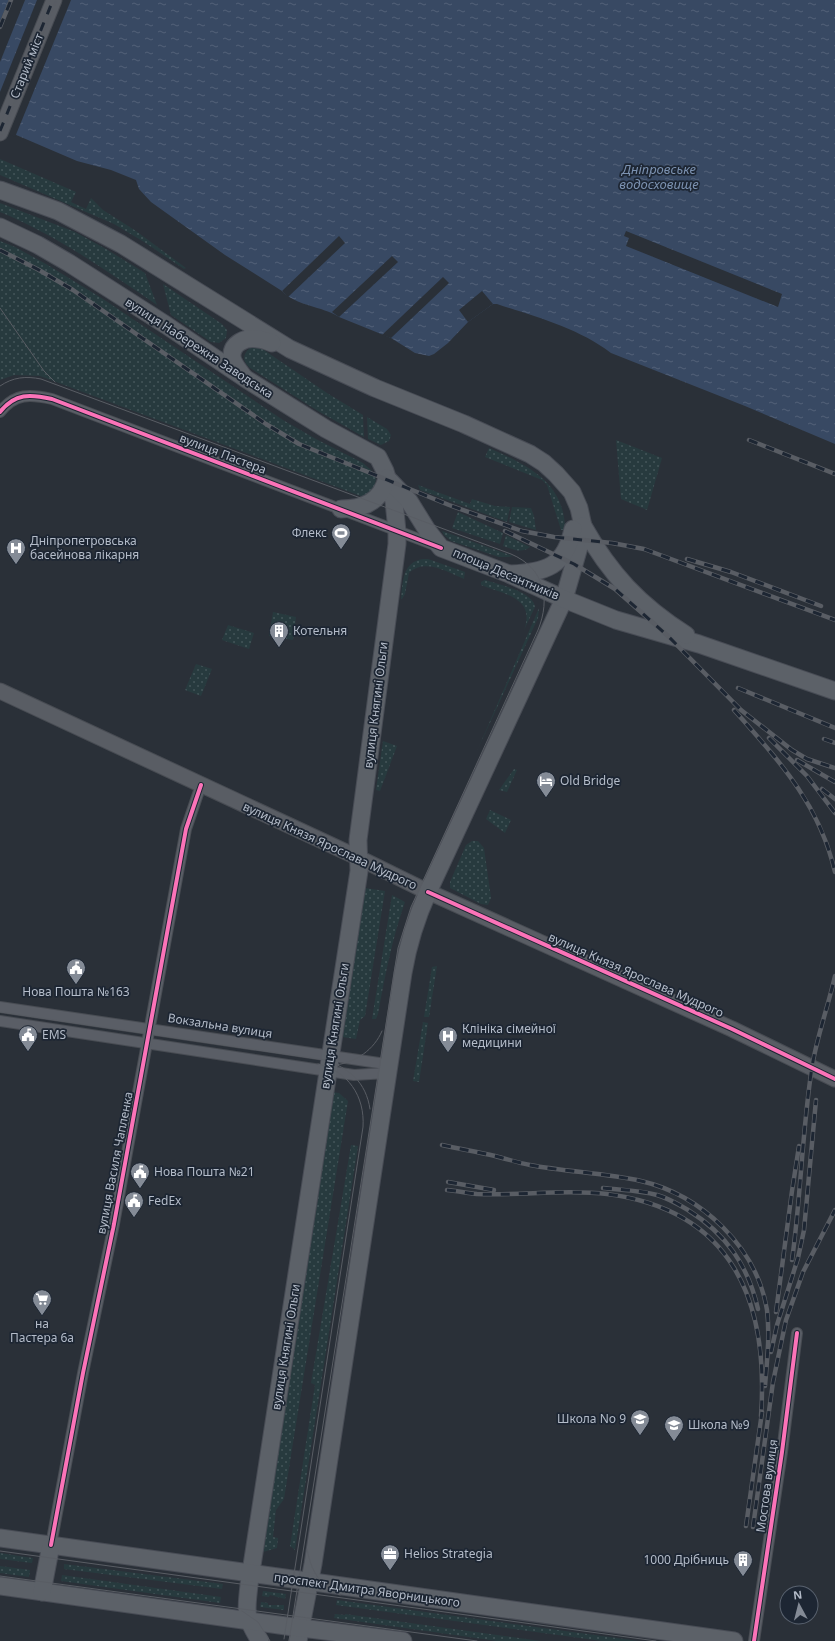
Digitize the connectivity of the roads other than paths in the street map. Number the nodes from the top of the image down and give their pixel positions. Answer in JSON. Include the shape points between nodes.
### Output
{"nodes":[{"id":1,"x":54,"y":0,"type":"edge"},
{"id":2,"x":0,"y":133,"type":"edge"},
{"id":3,"x":0,"y":190,"type":"edge"},
{"id":4,"x":0,"y":227,"type":"edge"},
{"id":5,"x":290,"y":349,"type":"junction"},
{"id":6,"x":246,"y":380,"type":"junction"},
{"id":7,"x":0,"y":412,"type":"edge"},
{"id":8,"x":387,"y":478,"type":"junction"},
{"id":9,"x":572,"y":492,"type":"junction"},
{"id":10,"x":341,"y":509,"type":"junction"},
{"id":11,"x":583,"y":526,"type":"junction"},
{"id":12,"x":398,"y":531,"type":"junction"},
{"id":13,"x":441,"y":548,"type":"junction"},
{"id":14,"x":509,"y":574,"type":"junction"},
{"id":15,"x":564,"y":599,"type":"junction"},
{"id":16,"x":700,"y":644,"type":"junction"},
{"id":17,"x":0,"y":691,"type":"edge"},
{"id":18,"x":835,"y":691,"type":"edge"},
{"id":19,"x":201,"y":785,"type":"junction"},
{"id":20,"x":359,"y":858,"type":"junction"},
{"id":21,"x":428,"y":892,"type":"junction"},
{"id":22,"x":0,"y":1007,"type":"edge"},
{"id":23,"x":0,"y":1021,"type":"edge"},
{"id":24,"x":151,"y":1029,"type":"junction"},
{"id":25,"x":148,"y":1045,"type":"junction"},
{"id":26,"x":330,"y":1064,"type":"junction"},
{"id":27,"x":388,"y":1069,"type":"junction"},
{"id":28,"x":835,"y":1079,"type":"edge"},
{"id":29,"x":797,"y":1333,"type":"dead end"},
{"id":30,"x":0,"y":1538,"type":"edge"},
{"id":31,"x":51,"y":1545,"type":"junction"},
{"id":32,"x":250,"y":1573,"type":"junction"},
{"id":33,"x":310,"y":1582,"type":"junction"},
{"id":34,"x":0,"y":1586,"type":"edge"},
{"id":35,"x":42,"y":1592,"type":"junction"},
{"id":36,"x":248,"y":1621,"type":"junction"},
{"id":37,"x":299,"y":1635,"type":"edge"},
{"id":38,"x":710,"y":1639,"type":"edge"},
{"id":39,"x":260,"y":1641,"type":"edge"},
{"id":40,"x":403,"y":1641,"type":"edge"},
{"id":41,"x":734,"y":1641,"type":"edge"},
{"id":42,"x":754,"y":1641,"type":"edge"}],
"edges":[{"from":1,"to":2,"type":"main road","name":"Старий міст"},
{"from":3,"to":5,"type":"main road","via":[[58,211],[121,244]]},
{"from":4,"to":6,"type":"main road","name":"вулиця Набережна Заводська","via":[[38,245],[69,264],[166,325]]},
{"from":5,"to":6,"type":"main road","via":[[257,338],[240,341],[232,356],[234,365]]},
{"from":5,"to":9,"type":"main road","name":"площа Десантників","via":[[530,454],[544,463]]},
{"from":6,"to":8,"type":"main road","name":"вулиця Набережна Заводська","via":[[378,457]]},
{"from":7,"to":10,"type":"street","name":"вулиця Пастера","via":[[6,404],[19,397],[34,395],[52,399]]},
{"from":8,"to":10,"type":"main road","via":[[385,488],[371,502],[363,507]]},
{"from":8,"to":12,"type":"main road","name":"вулиця Княгині Ольги","via":[[394,501]]},
{"from":8,"to":13,"type":"main road","name":"площа Десантників","via":[[409,501]]},
{"from":9,"to":11,"type":"main road","name":"площа Десантників"},
{"from":9,"to":14,"type":"main road","via":[[573,527],[569,544],[561,558],[536,572]]},
{"from":10,"to":12,"type":"street","name":"вулиця Пастера"},
{"from":11,"to":15,"type":"main road","name":"площа Десантників"},
{"from":11,"to":16,"type":"main road","via":[[603,560],[630,591],[666,622]]},
{"from":12,"to":13,"type":"street","name":"вулиця Пастера"},
{"from":12,"to":20,"type":"main road","name":"вулиця Княгині Ольги","via":[[358,840]]},
{"from":13,"to":14,"type":"main road","name":"площа Десантників"},
{"from":14,"to":15,"type":"main road","name":"площа Десантників"},
{"from":15,"to":16,"type":"main road","via":[[616,620]]},
{"from":15,"to":21,"type":"main road"},
{"from":16,"to":18,"type":"main road"},
{"from":17,"to":19,"type":"main road","name":"вулиця Князя Ярослава Мудрого"},
{"from":19,"to":20,"type":"main road","name":"вулиця Князя Ярослава Мудрого"},
{"from":19,"to":24,"type":"street","name":"вулиця Василя Чапленка","via":[[186,829]]},
{"from":20,"to":21,"type":"main road","name":"вулиця Князя Ярослава Мудрого"},
{"from":20,"to":26,"type":"main road","name":"вулиця Княгині Ольги"},
{"from":21,"to":27,"type":"main road","via":[[416,917],[407,948]]},
{"from":21,"to":28,"type":"main road","name":"вулиця Князя Ярослава Мудрого","via":[[732,1029]]},
{"from":22,"to":24,"type":"street","name":"Вокзальна вулиця"},
{"from":23,"to":25,"type":"street","name":"Вокзальна вулиця"},
{"from":24,"to":25,"type":"street","name":"вулиця Василя Чапленка"},
{"from":24,"to":26,"type":"street","name":"Вокзальна вулиця"},
{"from":25,"to":26,"type":"street","name":"Вокзальна вулиця"},
{"from":25,"to":31,"type":"street","name":"вулиця Василя Чапленка"},
{"from":26,"to":27,"type":"street","name":"Вокзальна вулиця"},
{"from":26,"to":27,"type":"street","name":"Вокзальна вулиця","via":[[358,1075]]},
{"from":26,"to":32,"type":"main road","name":"вулиця Княгині Ольги"},
{"from":27,"to":33,"type":"main road"},
{"from":29,"to":42,"type":"street","name":"Мостова вулиця"},
{"from":30,"to":31,"type":"main road","name":"проспект Дмитра Яворницького"},
{"from":31,"to":32,"type":"main road","name":"проспект Дмитра Яворницького"},
{"from":31,"to":35,"type":"main road"},
{"from":32,"to":33,"type":"main road","name":"проспект Дмитра Яворницького"},
{"from":32,"to":36,"type":"main road","name":"вулиця Княгині Ольги","via":[[246,1609]]},
{"from":33,"to":37,"type":"main road"},
{"from":33,"to":38,"type":"main road","name":"проспект Дмитра Яворницького"},
{"from":34,"to":35,"type":"main road"},
{"from":35,"to":36,"type":"main road"},
{"from":36,"to":37,"type":"main road"},
{"from":36,"to":39,"type":"main road"},
{"from":37,"to":40,"type":"main road"},
{"from":38,"to":41,"type":"main road","name":"проспект Дмитра Яворницького"}]}
